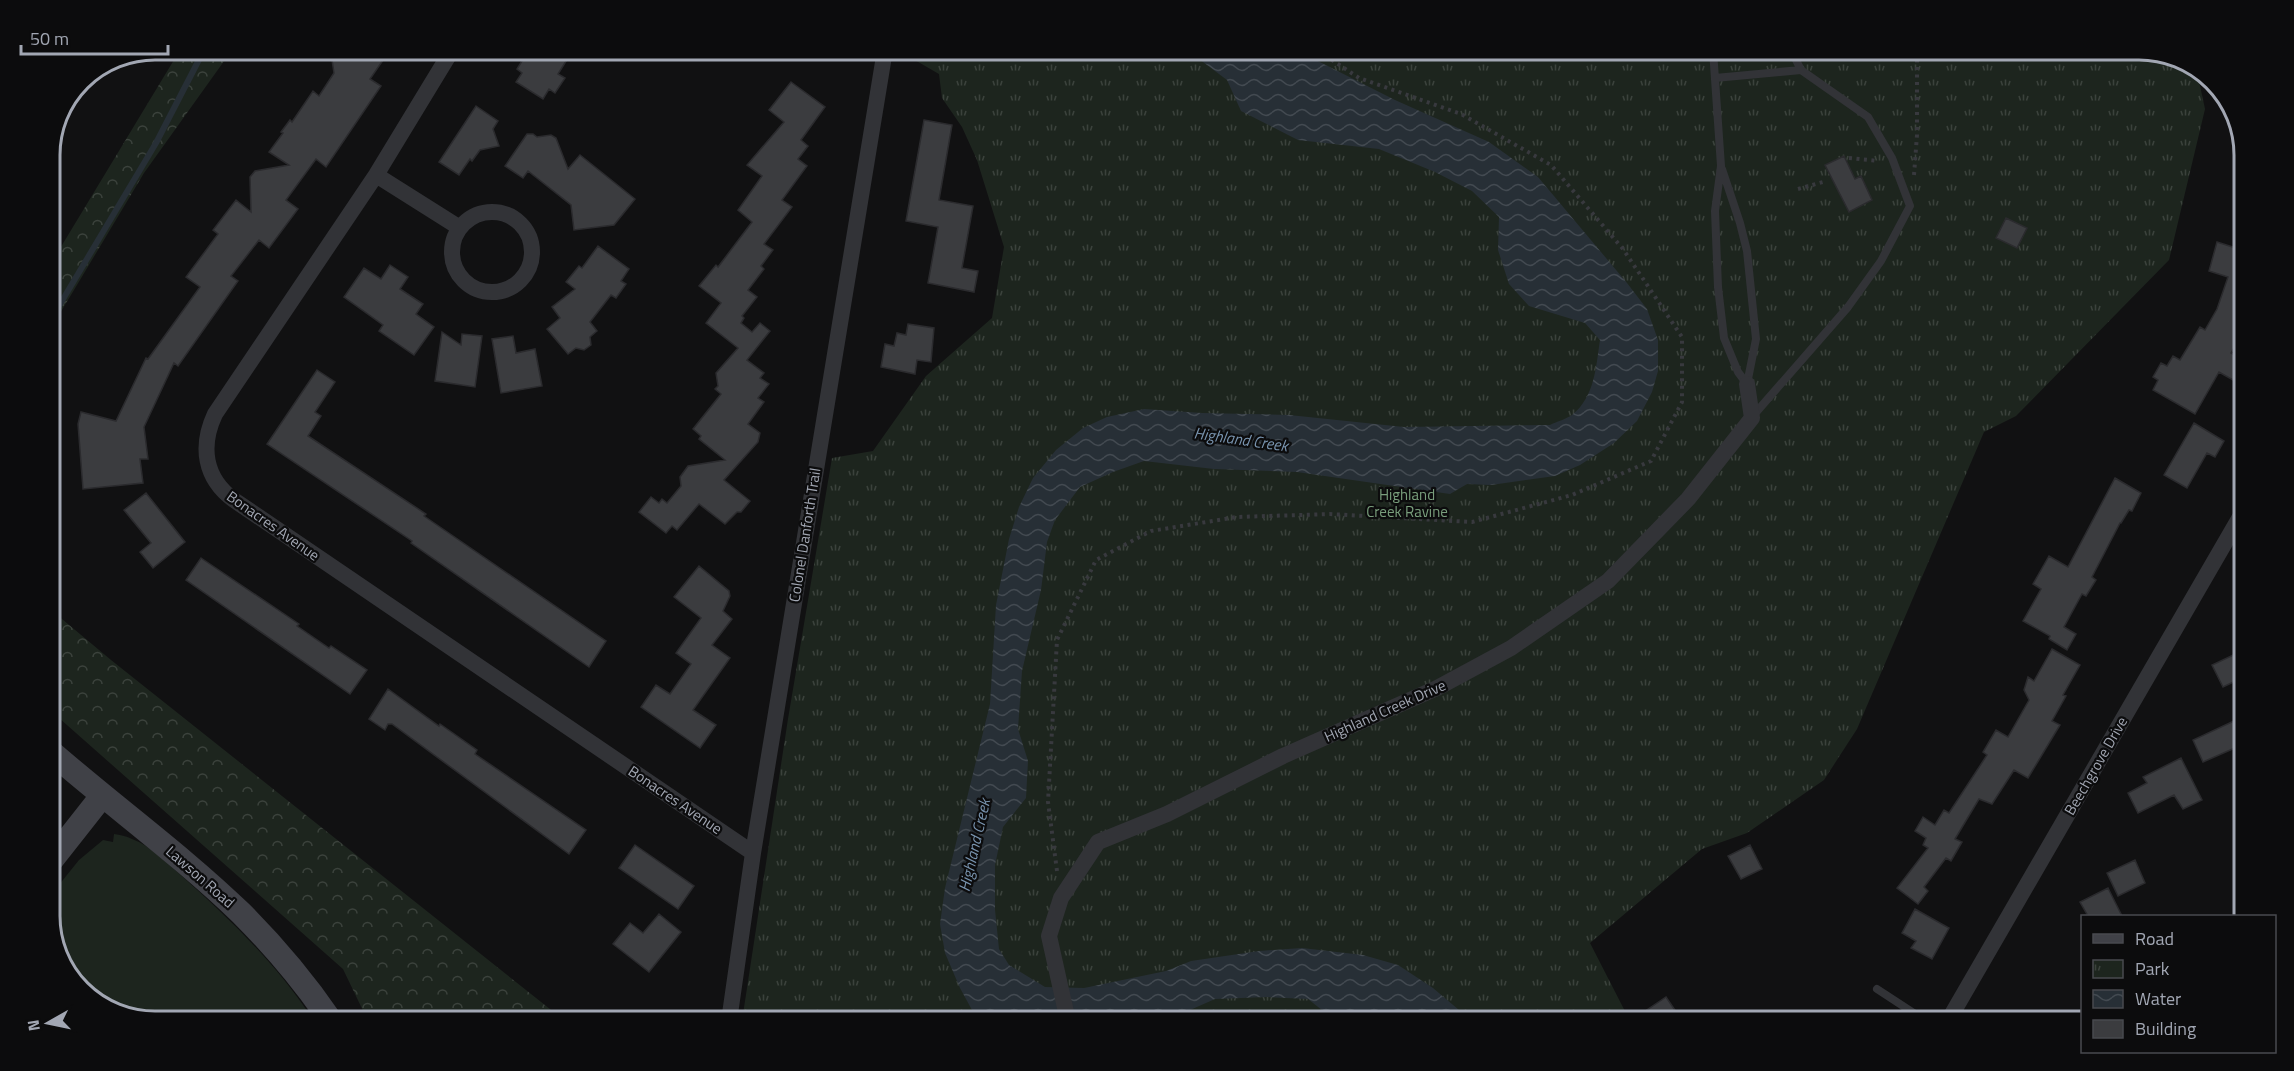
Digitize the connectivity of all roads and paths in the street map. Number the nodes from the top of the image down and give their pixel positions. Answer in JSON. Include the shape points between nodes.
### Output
{"nodes":[{"id":1,"x":446,"y":60,"type":"edge"},
{"id":2,"x":883,"y":60,"type":"edge"},
{"id":3,"x":1332,"y":60,"type":"edge"},
{"id":4,"x":1714,"y":60,"type":"edge"},
{"id":5,"x":1796,"y":60,"type":"edge"},
{"id":6,"x":1917,"y":60,"type":"edge"},
{"id":7,"x":1802,"y":70,"type":"junction"},
{"id":8,"x":1715,"y":78,"type":"junction"},
{"id":9,"x":1849,"y":158,"type":"dead end"},
{"id":10,"x":1892,"y":158,"type":"junction"},
{"id":11,"x":1721,"y":166,"type":"junction"},
{"id":12,"x":376,"y":175,"type":"junction"},
{"id":13,"x":1823,"y":182,"type":"dead end"},
{"id":14,"x":1798,"y":189,"type":"dead end"},
{"id":15,"x":1910,"y":206,"type":"junction"},
{"id":16,"x":460,"y":228,"type":"junction"},
{"id":17,"x":1747,"y":384,"type":"junction"},
{"id":18,"x":1752,"y":418,"type":"junction"},
{"id":19,"x":2234,"y":527,"type":"edge"},
{"id":20,"x":60,"y":760,"type":"edge"},
{"id":21,"x":102,"y":796,"type":"junction"},
{"id":22,"x":60,"y":849,"type":"edge"},
{"id":23,"x":753,"y":853,"type":"junction"},
{"id":24,"x":1061,"y":898,"type":"junction"},
{"id":25,"x":1876,"y":989,"type":"dead end"},
{"id":26,"x":322,"y":1011,"type":"edge"},
{"id":27,"x":731,"y":1011,"type":"edge"},
{"id":28,"x":1065,"y":1011,"type":"edge"},
{"id":29,"x":1909,"y":1011,"type":"edge"},
{"id":30,"x":1954,"y":1011,"type":"edge"}],
"edges":[{"from":1,"to":12,"type":"street","name":"Bonacres Avenue"},
{"from":2,"to":23,"type":"street","name":"Colonel Danforth Trail"},
{"from":3,"to":24,"type":"path","via":[[1359,78],[1461,114],[1551,165],[1623,249],[1682,337],[1682,402],[1652,461],[1572,495],[1472,522],[1330,514],[1237,517],[1150,531],[1096,560],[1057,640],[1048,802]]},
{"from":4,"to":8,"type":"lane"},
{"from":5,"to":7,"type":"lane"},
{"from":6,"to":15,"type":"path","via":[[1917,135]]},
{"from":7,"to":8,"type":"lane"},
{"from":7,"to":10,"type":"lane","via":[[1868,117]]},
{"from":8,"to":11,"type":"lane"},
{"from":9,"to":10,"type":"path"},
{"from":10,"to":15,"type":"lane"},
{"from":11,"to":17,"type":"lane","via":[[1747,251],[1756,339]]},
{"from":11,"to":17,"type":"lane","via":[[1715,211],[1724,338]]},
{"from":12,"to":16,"type":"street"},
{"from":12,"to":23,"type":"street","name":"Bonacres Avenue","via":[[215,414],[205,449],[213,479],[234,500]]},
{"from":13,"to":14,"type":"path"},
{"from":15,"to":18,"type":"lane","via":[[1881,261],[1848,307]]},
{"from":16,"to":16,"type":"street","via":[[452,252],[457,270],[469,285],[480,290],[500,290],[517,283],[526,273],[531,247],[527,234],[514,219],[495,212],[482,213]]},
{"from":17,"to":18,"type":"street"},
{"from":18,"to":24,"type":"street","name":"Highland Creek Drive","via":[[1688,499],[1608,581],[1511,648],[1437,688],[1284,756],[1167,814],[1098,842]]},
{"from":19,"to":30,"type":"street","name":"Beechgrove Drive"},
{"from":20,"to":21,"type":"street","name":"Lawson Road"},
{"from":21,"to":22,"type":"street"},
{"from":21,"to":26,"type":"street","name":"Lawson Road","via":[[242,914]]},
{"from":23,"to":27,"type":"street","name":"Colonel Danforth Trail"},
{"from":24,"to":28,"type":"street","name":"Highland Creek Drive","via":[[1049,936]]},
{"from":25,"to":29,"type":"lane"}]}
